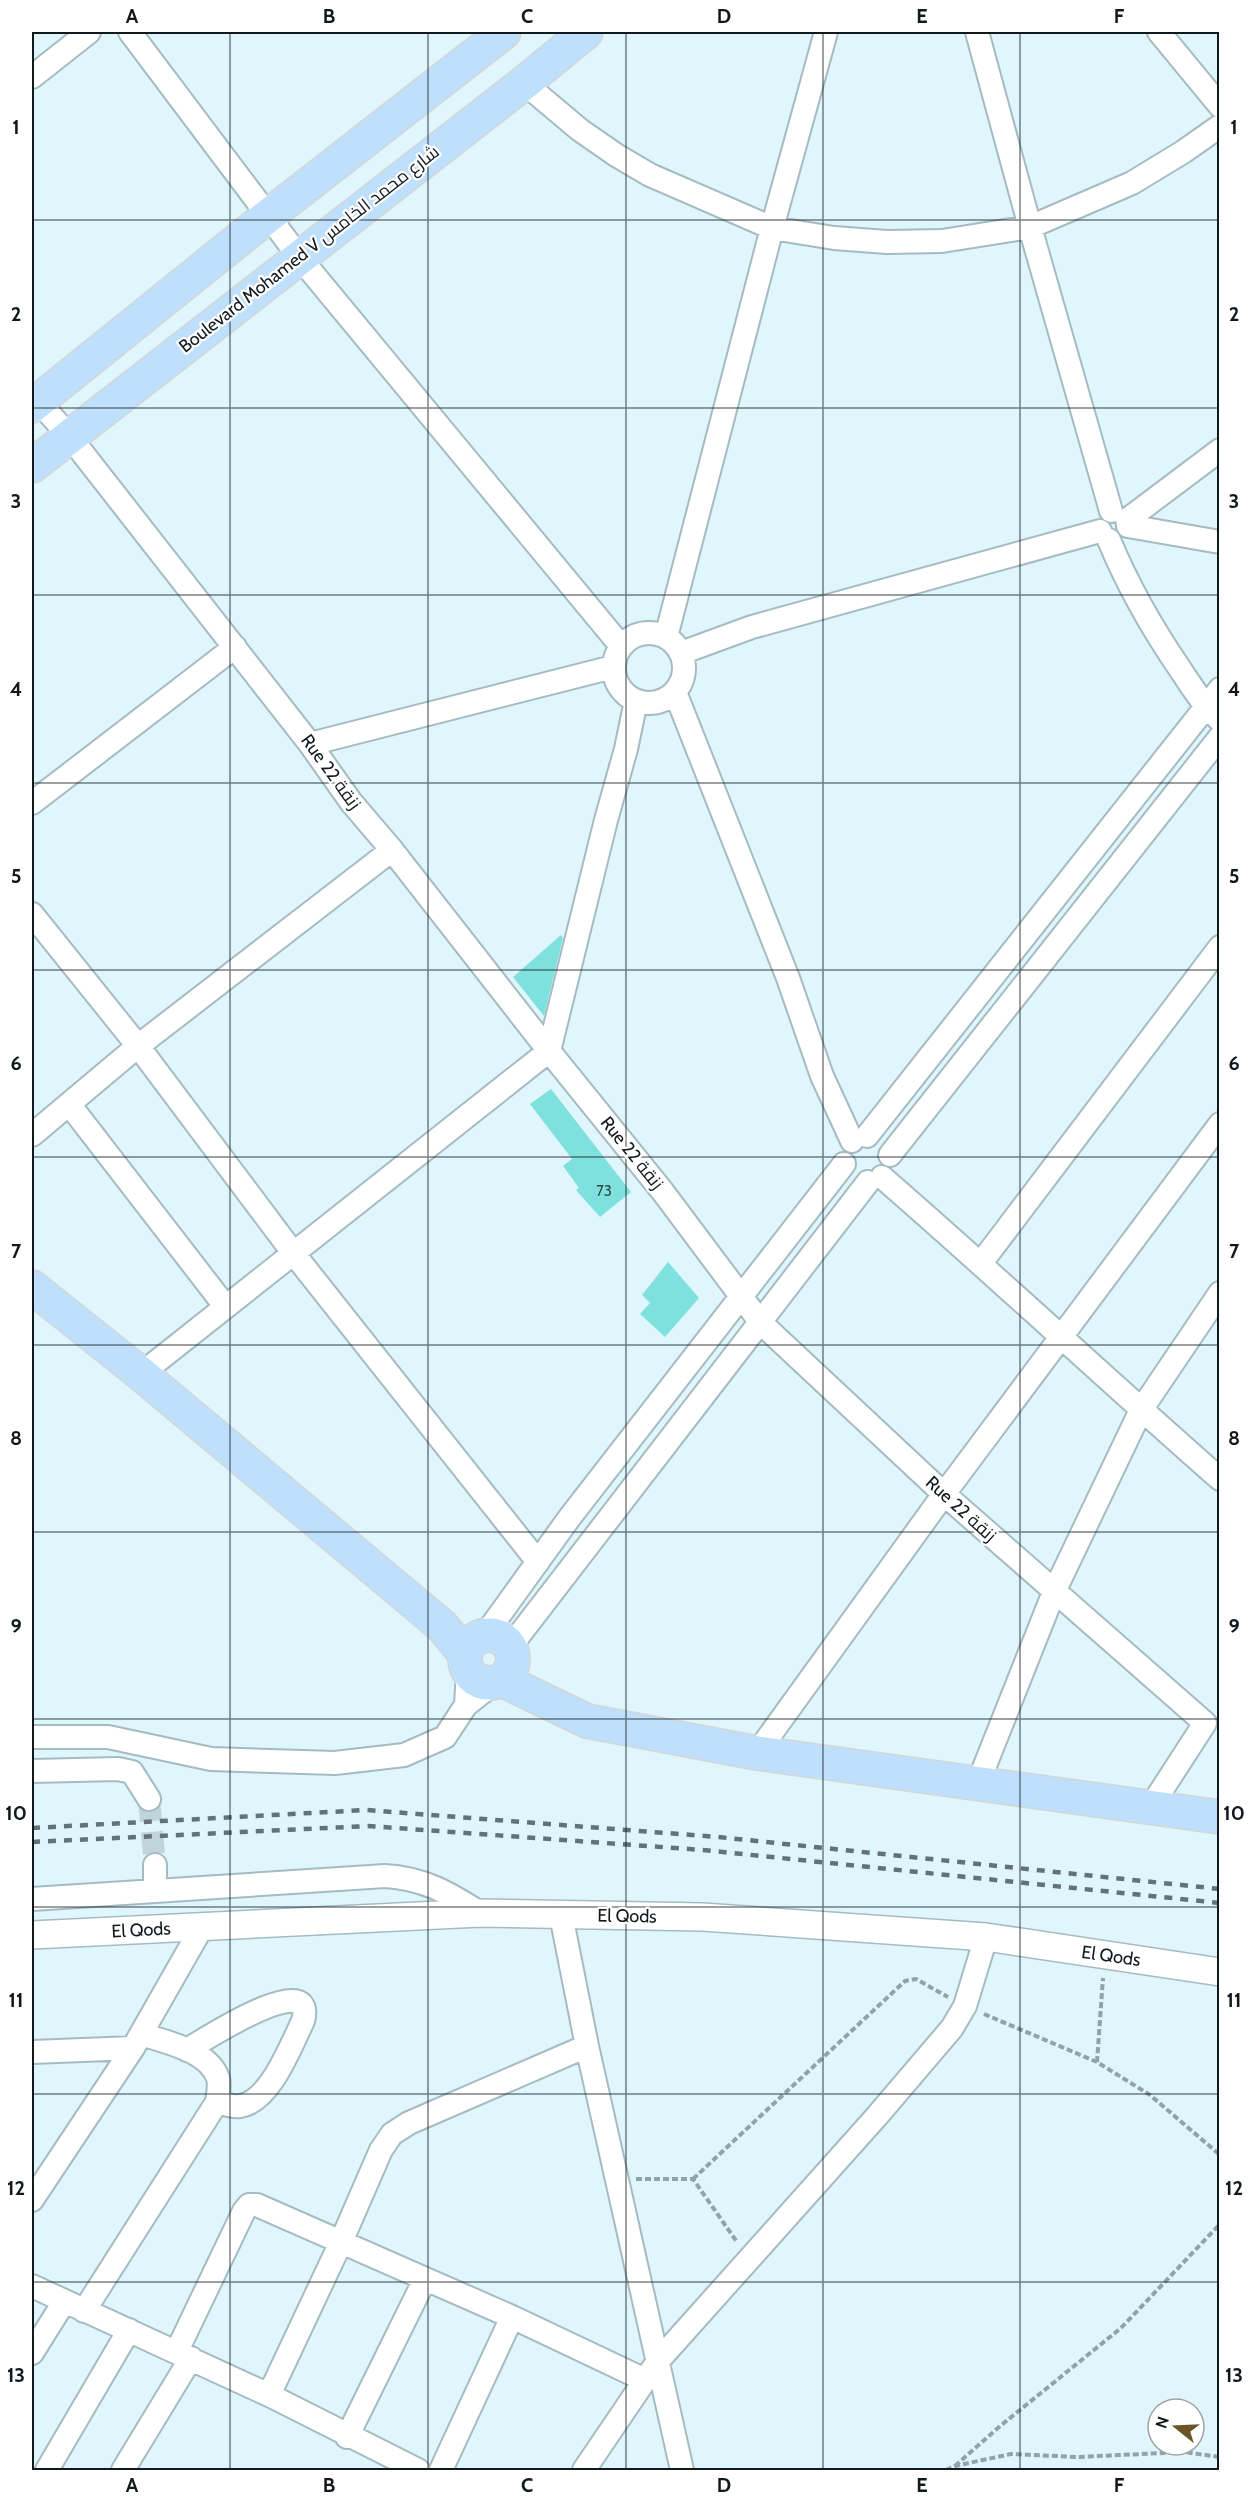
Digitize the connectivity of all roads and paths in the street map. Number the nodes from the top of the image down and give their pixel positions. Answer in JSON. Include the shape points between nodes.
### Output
{"nodes":[{"id":1,"x":89,"y":32,"type":"edge"},
{"id":2,"x":130,"y":32,"type":"edge"},
{"id":3,"x":586,"y":32,"type":"edge"},
{"id":4,"x":826,"y":32,"type":"edge"},
{"id":5,"x":977,"y":32,"type":"edge"},
{"id":6,"x":1159,"y":32,"type":"edge"},
{"id":7,"x":497,"y":34,"type":"edge"},
{"id":8,"x":32,"y":77,"type":"edge"},
{"id":9,"x":524,"y":83,"type":"junction"},
{"id":10,"x":1220,"y":106,"type":"edge"},
{"id":11,"x":1220,"y":126,"type":"edge"},
{"id":12,"x":268,"y":216,"type":"junction"},
{"id":13,"x":1030,"y":227,"type":"junction"},
{"id":14,"x":772,"y":228,"type":"junction"},
{"id":15,"x":300,"y":258,"type":"junction"},
{"id":16,"x":33,"y":401,"type":"edge"},
{"id":17,"x":70,"y":437,"type":"junction"},
{"id":18,"x":1220,"y":450,"type":"edge"},
{"id":19,"x":32,"y":466,"type":"edge"},
{"id":20,"x":1122,"y":519,"type":"junction"},
{"id":21,"x":1104,"y":535,"type":"junction"},
{"id":22,"x":1220,"y":542,"type":"edge"},
{"id":23,"x":666,"y":637,"type":"junction"},
{"id":24,"x":621,"y":645,"type":"junction"},
{"id":25,"x":235,"y":647,"type":"junction"},
{"id":26,"x":681,"y":653,"type":"junction"},
{"id":27,"x":613,"y":667,"type":"junction"},
{"id":28,"x":1220,"y":689,"type":"edge"},
{"id":29,"x":675,"y":692,"type":"junction"},
{"id":30,"x":636,"y":701,"type":"junction"},
{"id":31,"x":1213,"y":713,"type":"edge"},
{"id":32,"x":1220,"y":737,"type":"edge"},
{"id":33,"x":310,"y":744,"type":"junction"},
{"id":34,"x":32,"y":803,"type":"edge"},
{"id":35,"x":392,"y":850,"type":"junction"},
{"id":36,"x":32,"y":914,"type":"edge"},
{"id":37,"x":1220,"y":947,"type":"edge"},
{"id":38,"x":138,"y":1046,"type":"junction"},
{"id":39,"x":549,"y":1051,"type":"junction"},
{"id":40,"x":69,"y":1104,"type":"junction"},
{"id":41,"x":1220,"y":1125,"type":"edge"},
{"id":42,"x":32,"y":1135,"type":"edge"},
{"id":43,"x":859,"y":1138,"type":"junction"},
{"id":44,"x":890,"y":1155,"type":"junction"},
{"id":45,"x":844,"y":1164,"type":"junction"},
{"id":46,"x":875,"y":1180,"type":"junction"},
{"id":47,"x":294,"y":1254,"type":"junction"},
{"id":48,"x":981,"y":1263,"type":"junction"},
{"id":49,"x":32,"y":1287,"type":"edge"},
{"id":50,"x":1220,"y":1293,"type":"edge"},
{"id":51,"x":742,"y":1296,"type":"junction"},
{"id":52,"x":225,"y":1306,"type":"junction"},
{"id":53,"x":761,"y":1323,"type":"junction"},
{"id":54,"x":1061,"y":1338,"type":"junction"},
{"id":55,"x":141,"y":1374,"type":"junction"},
{"id":56,"x":1141,"y":1410,"type":"junction"},
{"id":57,"x":1220,"y":1479,"type":"edge"},
{"id":58,"x":944,"y":1494,"type":"junction"},
{"id":59,"x":538,"y":1562,"type":"junction"},
{"id":60,"x":1054,"y":1592,"type":"junction"},
{"id":61,"x":489,"y":1659,"type":"junction"},
{"id":62,"x":1212,"y":1729,"type":"edge"},
{"id":63,"x":32,"y":1737,"type":"edge"},
{"id":64,"x":757,"y":1753,"type":"junction"},
{"id":65,"x":32,"y":1772,"type":"edge"},
{"id":66,"x":978,"y":1783,"type":"junction"},
{"id":67,"x":149,"y":1799,"type":"tunnel mouth"},
{"id":68,"x":1150,"y":1808,"type":"junction"},
{"id":69,"x":1220,"y":1817,"type":"edge"},
{"id":70,"x":154,"y":1865,"type":"tunnel mouth"},
{"id":71,"x":155,"y":1889,"type":"junction"},
{"id":72,"x":32,"y":1899,"type":"edge"},
{"id":73,"x":480,"y":1913,"type":"junction"},
{"id":74,"x":561,"y":1915,"type":"junction"},
{"id":75,"x":202,"y":1927,"type":"junction"},
{"id":76,"x":32,"y":1935,"type":"edge"},
{"id":77,"x":986,"y":1936,"type":"junction"},
{"id":78,"x":1104,"y":1956,"type":"junction"},
{"id":79,"x":1220,"y":1972,"type":"edge"},
{"id":80,"x":965,"y":2006,"type":"junction"},
{"id":81,"x":137,"y":2041,"type":"junction"},
{"id":82,"x":587,"y":2046,"type":"junction"},
{"id":83,"x":187,"y":2050,"type":"junction"},
{"id":84,"x":32,"y":2052,"type":"edge"},
{"id":85,"x":1097,"y":2062,"type":"junction"},
{"id":86,"x":217,"y":2102,"type":"junction"},
{"id":87,"x":1220,"y":2156,"type":"edge"},
{"id":88,"x":617,"y":2179,"type":"junction"},
{"id":89,"x":693,"y":2179,"type":"junction"},
{"id":90,"x":32,"y":2200,"type":"edge"},
{"id":91,"x":1220,"y":2224,"type":"edge"},
{"id":92,"x":341,"y":2242,"type":"junction"},
{"id":93,"x":749,"y":2259,"type":"junction"},
{"id":94,"x":425,"y":2279,"type":"junction"},
{"id":95,"x":32,"y":2286,"type":"edge"},
{"id":96,"x":74,"y":2306,"type":"junction"},
{"id":97,"x":512,"y":2318,"type":"junction"},
{"id":98,"x":129,"y":2330,"type":"junction"},
{"id":99,"x":32,"y":2353,"type":"edge"},
{"id":100,"x":184,"y":2354,"type":"junction"},
{"id":101,"x":658,"y":2361,"type":"junction"},
{"id":102,"x":645,"y":2380,"type":"junction"},
{"id":103,"x":269,"y":2395,"type":"junction"},
{"id":104,"x":347,"y":2437,"type":"junction"},
{"id":105,"x":1220,"y":2457,"type":"edge"},
{"id":106,"x":955,"y":2466,"type":"junction"},
{"id":107,"x":47,"y":2470,"type":"edge"},
{"id":108,"x":123,"y":2470,"type":"edge"},
{"id":109,"x":418,"y":2470,"type":"edge"},
{"id":110,"x":441,"y":2470,"type":"edge"},
{"id":111,"x":584,"y":2470,"type":"edge"},
{"id":112,"x":682,"y":2470,"type":"edge"},
{"id":113,"x":946,"y":2470,"type":"edge"}],
"edges":[{"from":1,"to":8,"type":"street"},
{"from":2,"to":12,"type":"street"},
{"from":3,"to":9,"type":"main road","name":"Boulevard Mohamed V شارع محمد الخامس"},
{"from":4,"to":14,"type":"street"},
{"from":5,"to":13,"type":"street"},
{"from":6,"to":10,"type":"street"},
{"from":7,"to":12,"type":"main road"},
{"from":9,"to":14,"type":"street","via":[[580,130],[650,175]]},
{"from":9,"to":15,"type":"main road","name":"Boulevard Mohamed V شارع محمد الخامس"},
{"from":11,"to":13,"type":"street","via":[[1132,183]]},
{"from":12,"to":15,"type":"street"},
{"from":12,"to":16,"type":"main road"},
{"from":13,"to":14,"type":"street","via":[[942,241],[887,242]]},
{"from":13,"to":20,"type":"street"},
{"from":14,"to":23,"type":"street"},
{"from":15,"to":17,"type":"main road","name":"Boulevard Mohamed V شارع محمد الخامس"},
{"from":15,"to":24,"type":"street"},
{"from":16,"to":17,"type":"street","name":"Rue 22 زنقة"},
{"from":17,"to":19,"type":"main road","name":"Boulevard Mohamed V شارع محمد الخامس"},
{"from":17,"to":25,"type":"street","name":"Rue 22 زنقة"},
{"from":18,"to":20,"type":"street"},
{"from":20,"to":21,"type":"street","via":[[1100,518]]},
{"from":20,"to":22,"type":"street"},
{"from":21,"to":26,"type":"street","via":[[752,627]]},
{"from":21,"to":31,"type":"street","via":[[1153,629]]},
{"from":23,"to":24,"type":"street","via":[[642,633]]},
{"from":23,"to":26,"type":"street"},
{"from":24,"to":27,"type":"street"},
{"from":25,"to":33,"type":"street","name":"Rue 22 زنقة"},
{"from":25,"to":34,"type":"street"},
{"from":26,"to":29,"type":"street","via":[[684,673]]},
{"from":27,"to":30,"type":"street","via":[[619,688]]},
{"from":27,"to":33,"type":"street"},
{"from":28,"to":31,"type":"street"},
{"from":29,"to":30,"type":"street","via":[[657,703]]},
{"from":29,"to":43,"type":"street","via":[[788,978],[822,1076]]},
{"from":30,"to":39,"type":"street"},
{"from":31,"to":43,"type":"street"},
{"from":32,"to":44,"type":"street"},
{"from":33,"to":35,"type":"street","name":"Rue 22 زنقة","via":[[351,802]]},
{"from":35,"to":38,"type":"street"},
{"from":35,"to":39,"type":"street","name":"Rue 22 زنقة"},
{"from":36,"to":38,"type":"street"},
{"from":37,"to":48,"type":"street"},
{"from":38,"to":40,"type":"street"},
{"from":38,"to":47,"type":"street"},
{"from":39,"to":47,"type":"street"},
{"from":39,"to":51,"type":"street","name":"Rue 22 زنقة"},
{"from":40,"to":42,"type":"street"},
{"from":40,"to":52,"type":"street"},
{"from":41,"to":54,"type":"street"},
{"from":43,"to":44,"type":"street","via":[[882,1141]]},
{"from":43,"to":45,"type":"street","via":[[844,1155]]},
{"from":44,"to":46,"type":"street","via":[[890,1163]]},
{"from":45,"to":46,"type":"street","via":[[852,1177]]},
{"from":45,"to":51,"type":"street"},
{"from":46,"to":48,"type":"street"},
{"from":46,"to":53,"type":"street"},
{"from":47,"to":52,"type":"street"},
{"from":47,"to":59,"type":"street"},
{"from":48,"to":54,"type":"street"},
{"from":49,"to":55,"type":"main road"},
{"from":50,"to":56,"type":"street"},
{"from":51,"to":53,"type":"street","name":"Rue 22 زنقة"},
{"from":51,"to":59,"type":"street"},
{"from":52,"to":55,"type":"street"},
{"from":53,"to":58,"type":"street","name":"Rue 22 زنقة"},
{"from":53,"to":61,"type":"street"},
{"from":54,"to":56,"type":"street"},
{"from":54,"to":58,"type":"street"},
{"from":55,"to":61,"type":"main road","via":[[442,1626]]},
{"from":56,"to":57,"type":"street"},
{"from":56,"to":60,"type":"street"},
{"from":58,"to":60,"type":"street","name":"Rue 22 زنقة"},
{"from":58,"to":64,"type":"street"},
{"from":59,"to":61,"type":"street"},
{"from":60,"to":62,"type":"street","name":"Rue 22 زنقة"},
{"from":60,"to":66,"type":"street"},
{"from":61,"to":63,"type":"street","via":[[466,1705],[444,1737],[404,1755],[335,1763],[211,1760],[108,1737]]},
{"from":61,"to":64,"type":"main road","via":[[546,1701],[587,1720]]},
{"from":62,"to":68,"type":"street","name":"Rue 22 زنقة"},
{"from":64,"to":66,"type":"main road"},
{"from":65,"to":67,"type":"street","via":[[132,1772]]},
{"from":66,"to":68,"type":"main road"},
{"from":68,"to":69,"type":"main road"},
{"from":70,"to":71,"type":"street"},
{"from":71,"to":72,"type":"street"},
{"from":71,"to":73,"type":"street","via":[[399,1877],[429,1884]]},
{"from":73,"to":74,"type":"street","name":"El Qods"},
{"from":73,"to":75,"type":"street","name":"El Qods"},
{"from":74,"to":77,"type":"street","name":"El Qods","via":[[703,1917]]},
{"from":74,"to":82,"type":"street"},
{"from":75,"to":76,"type":"street","name":"El Qods"},
{"from":75,"to":81,"type":"street"},
{"from":77,"to":78,"type":"street","name":"El Qods"},
{"from":77,"to":80,"type":"street"},
{"from":78,"to":79,"type":"street","name":"El Qods"},
{"from":78,"to":85,"type":"path"},
{"from":80,"to":85,"type":"path"},
{"from":80,"to":89,"type":"path","via":[[916,1979],[905,1981]]},
{"from":80,"to":93,"type":"street","via":[[952,2028],[877,2116]]},
{"from":81,"to":83,"type":"street"},
{"from":81,"to":84,"type":"street"},
{"from":81,"to":90,"type":"street"},
{"from":82,"to":88,"type":"street"},
{"from":82,"to":92,"type":"street","via":[[409,2123],[392,2134],[381,2150]]},
{"from":83,"to":86,"type":"street","via":[[208,2064],[218,2078]]},
{"from":83,"to":86,"type":"street","via":[[253,2012],[292,2000],[301,2005],[303,2021],[280,2069],[260,2095],[240,2106]]},
{"from":85,"to":87,"type":"path","via":[[1150,2095]]},
{"from":86,"to":96,"type":"street"},
{"from":88,"to":89,"type":"path"},
{"from":88,"to":101,"type":"street"},
{"from":89,"to":93,"type":"path"},
{"from":91,"to":106,"type":"path","via":[[1121,2328]]},
{"from":92,"to":94,"type":"street"},
{"from":92,"to":100,"type":"street","via":[[249,2205]]},
{"from":92,"to":103,"type":"street"},
{"from":93,"to":101,"type":"street"},
{"from":94,"to":97,"type":"street"},
{"from":94,"to":104,"type":"street"},
{"from":95,"to":96,"type":"street"},
{"from":96,"to":98,"type":"street"},
{"from":96,"to":99,"type":"street"},
{"from":97,"to":102,"type":"street"},
{"from":97,"to":110,"type":"street"},
{"from":98,"to":100,"type":"street"},
{"from":98,"to":107,"type":"street"},
{"from":100,"to":103,"type":"street"},
{"from":100,"to":108,"type":"street"},
{"from":101,"to":102,"type":"street"},
{"from":101,"to":112,"type":"street"},
{"from":102,"to":111,"type":"street"},
{"from":103,"to":104,"type":"street"},
{"from":104,"to":109,"type":"street"},
{"from":105,"to":106,"type":"path","via":[[1184,2452],[1078,2457],[1011,2454]]},
{"from":106,"to":113,"type":"path"}]}
